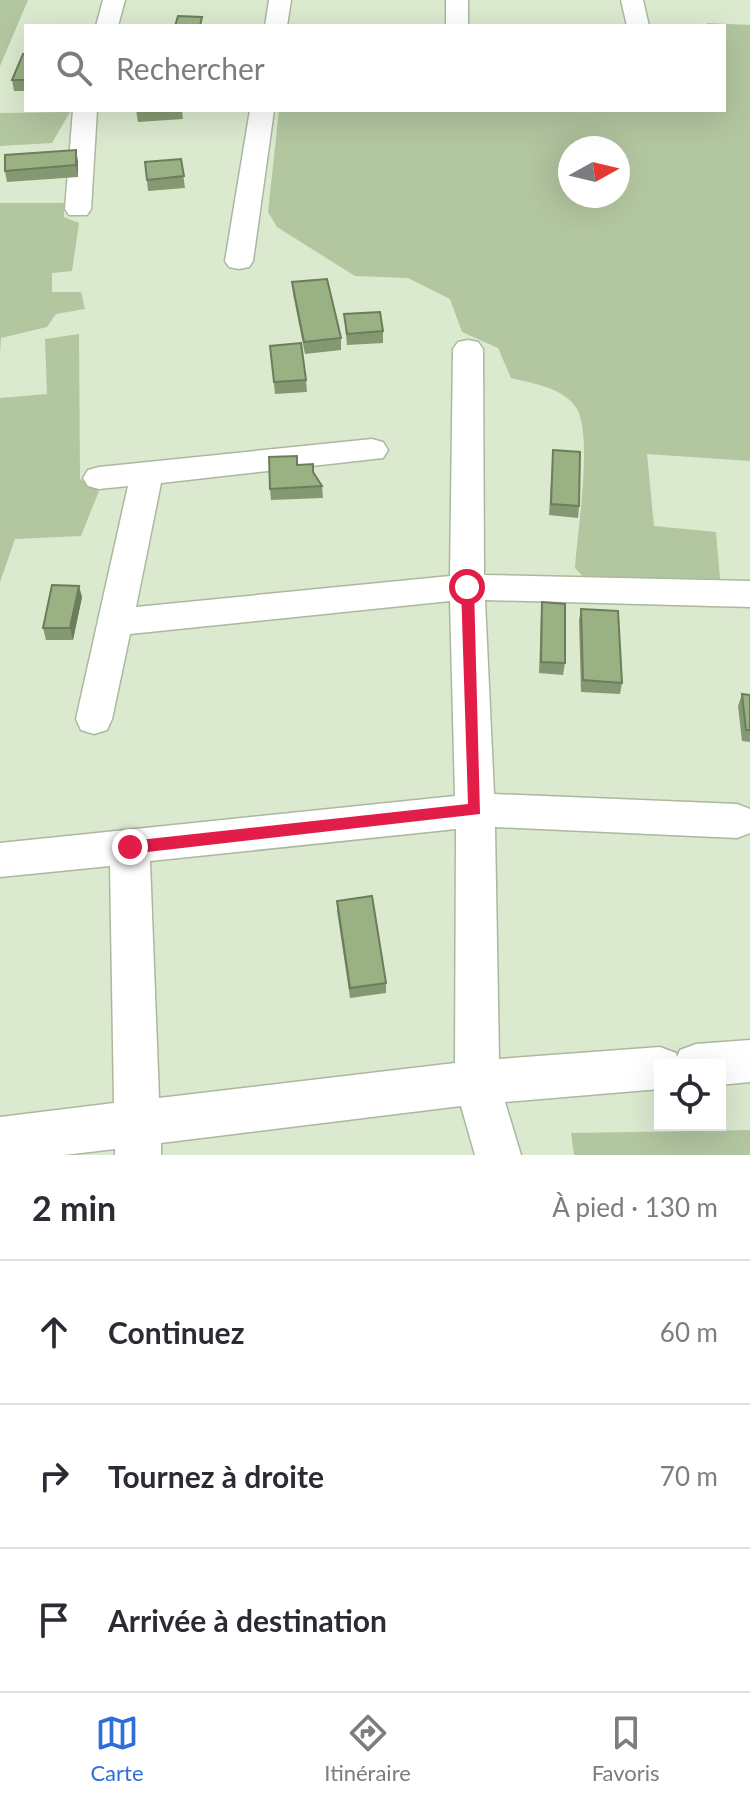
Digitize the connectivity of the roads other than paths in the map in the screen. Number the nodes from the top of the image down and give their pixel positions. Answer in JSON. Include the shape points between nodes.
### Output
{"nodes":[{"id":1,"x":114,"y":0,"type":"edge"},
{"id":2,"x":280,"y":0,"type":"edge"},
{"id":3,"x":457,"y":0,"type":"edge"},
{"id":4,"x":632,"y":0,"type":"edge"},
{"id":5,"x":108,"y":24,"type":"edge"},
{"id":6,"x":276,"y":24,"type":"edge"},
{"id":7,"x":457,"y":24,"type":"edge"},
{"id":8,"x":638,"y":24,"type":"edge"},
{"id":9,"x":85,"y":112,"type":"edge"},
{"id":10,"x":262,"y":112,"type":"edge"},
{"id":11,"x":78,"y":209,"type":"dead end"},
{"id":12,"x":239,"y":261,"type":"dead end"},
{"id":13,"x":468,"y":349,"type":"dead end"},
{"id":14,"x":372,"y":450,"type":"dead end"},
{"id":15,"x":147,"y":473,"type":"junction"},
{"id":16,"x":99,"y":478,"type":"dead end"},
{"id":17,"x":467,"y":587,"type":"junction"},
{"id":18,"x":750,"y":594,"type":"edge"},
{"id":19,"x":115,"y":622,"type":"junction"},
{"id":20,"x":94,"y":719,"type":"dead end"},
{"id":21,"x":475,"y":810,"type":"junction"},
{"id":22,"x":737,"y":821,"type":"dead end"},
{"id":23,"x":130,"y":847,"type":"junction"},
{"id":24,"x":0,"y":860,"type":"edge"},
{"id":25,"x":750,"y":1061,"type":"edge"},
{"id":26,"x":726,"y":1063,"type":"edge"},
{"id":27,"x":654,"y":1068,"type":"edge"},
{"id":28,"x":477,"y":1082,"type":"junction"},
{"id":29,"x":137,"y":1139,"type":"edge"},
{"id":30,"x":0,"y":1140,"type":"edge"},
{"id":31,"x":498,"y":1155,"type":"edge"}],
"edges":[{"from":1,"to":5,"type":"street"},
{"from":2,"to":6,"type":"street"},
{"from":3,"to":7,"type":"street"},
{"from":4,"to":8,"type":"street"},
{"from":9,"to":11,"type":"street"},
{"from":10,"to":12,"type":"street"},
{"from":13,"to":17,"type":"street"},
{"from":14,"to":15,"type":"street"},
{"from":15,"to":16,"type":"street"},
{"from":15,"to":19,"type":"street"},
{"from":17,"to":18,"type":"street"},
{"from":17,"to":19,"type":"street"},
{"from":17,"to":21,"type":"street"},
{"from":19,"to":20,"type":"street"},
{"from":21,"to":22,"type":"street"},
{"from":21,"to":23,"type":"street"},
{"from":21,"to":28,"type":"street"},
{"from":23,"to":24,"type":"street"},
{"from":23,"to":29,"type":"street"},
{"from":25,"to":26,"type":"street"},
{"from":27,"to":28,"type":"street"},
{"from":28,"to":29,"type":"street"},
{"from":28,"to":31,"type":"street"},
{"from":29,"to":30,"type":"street"}]}
